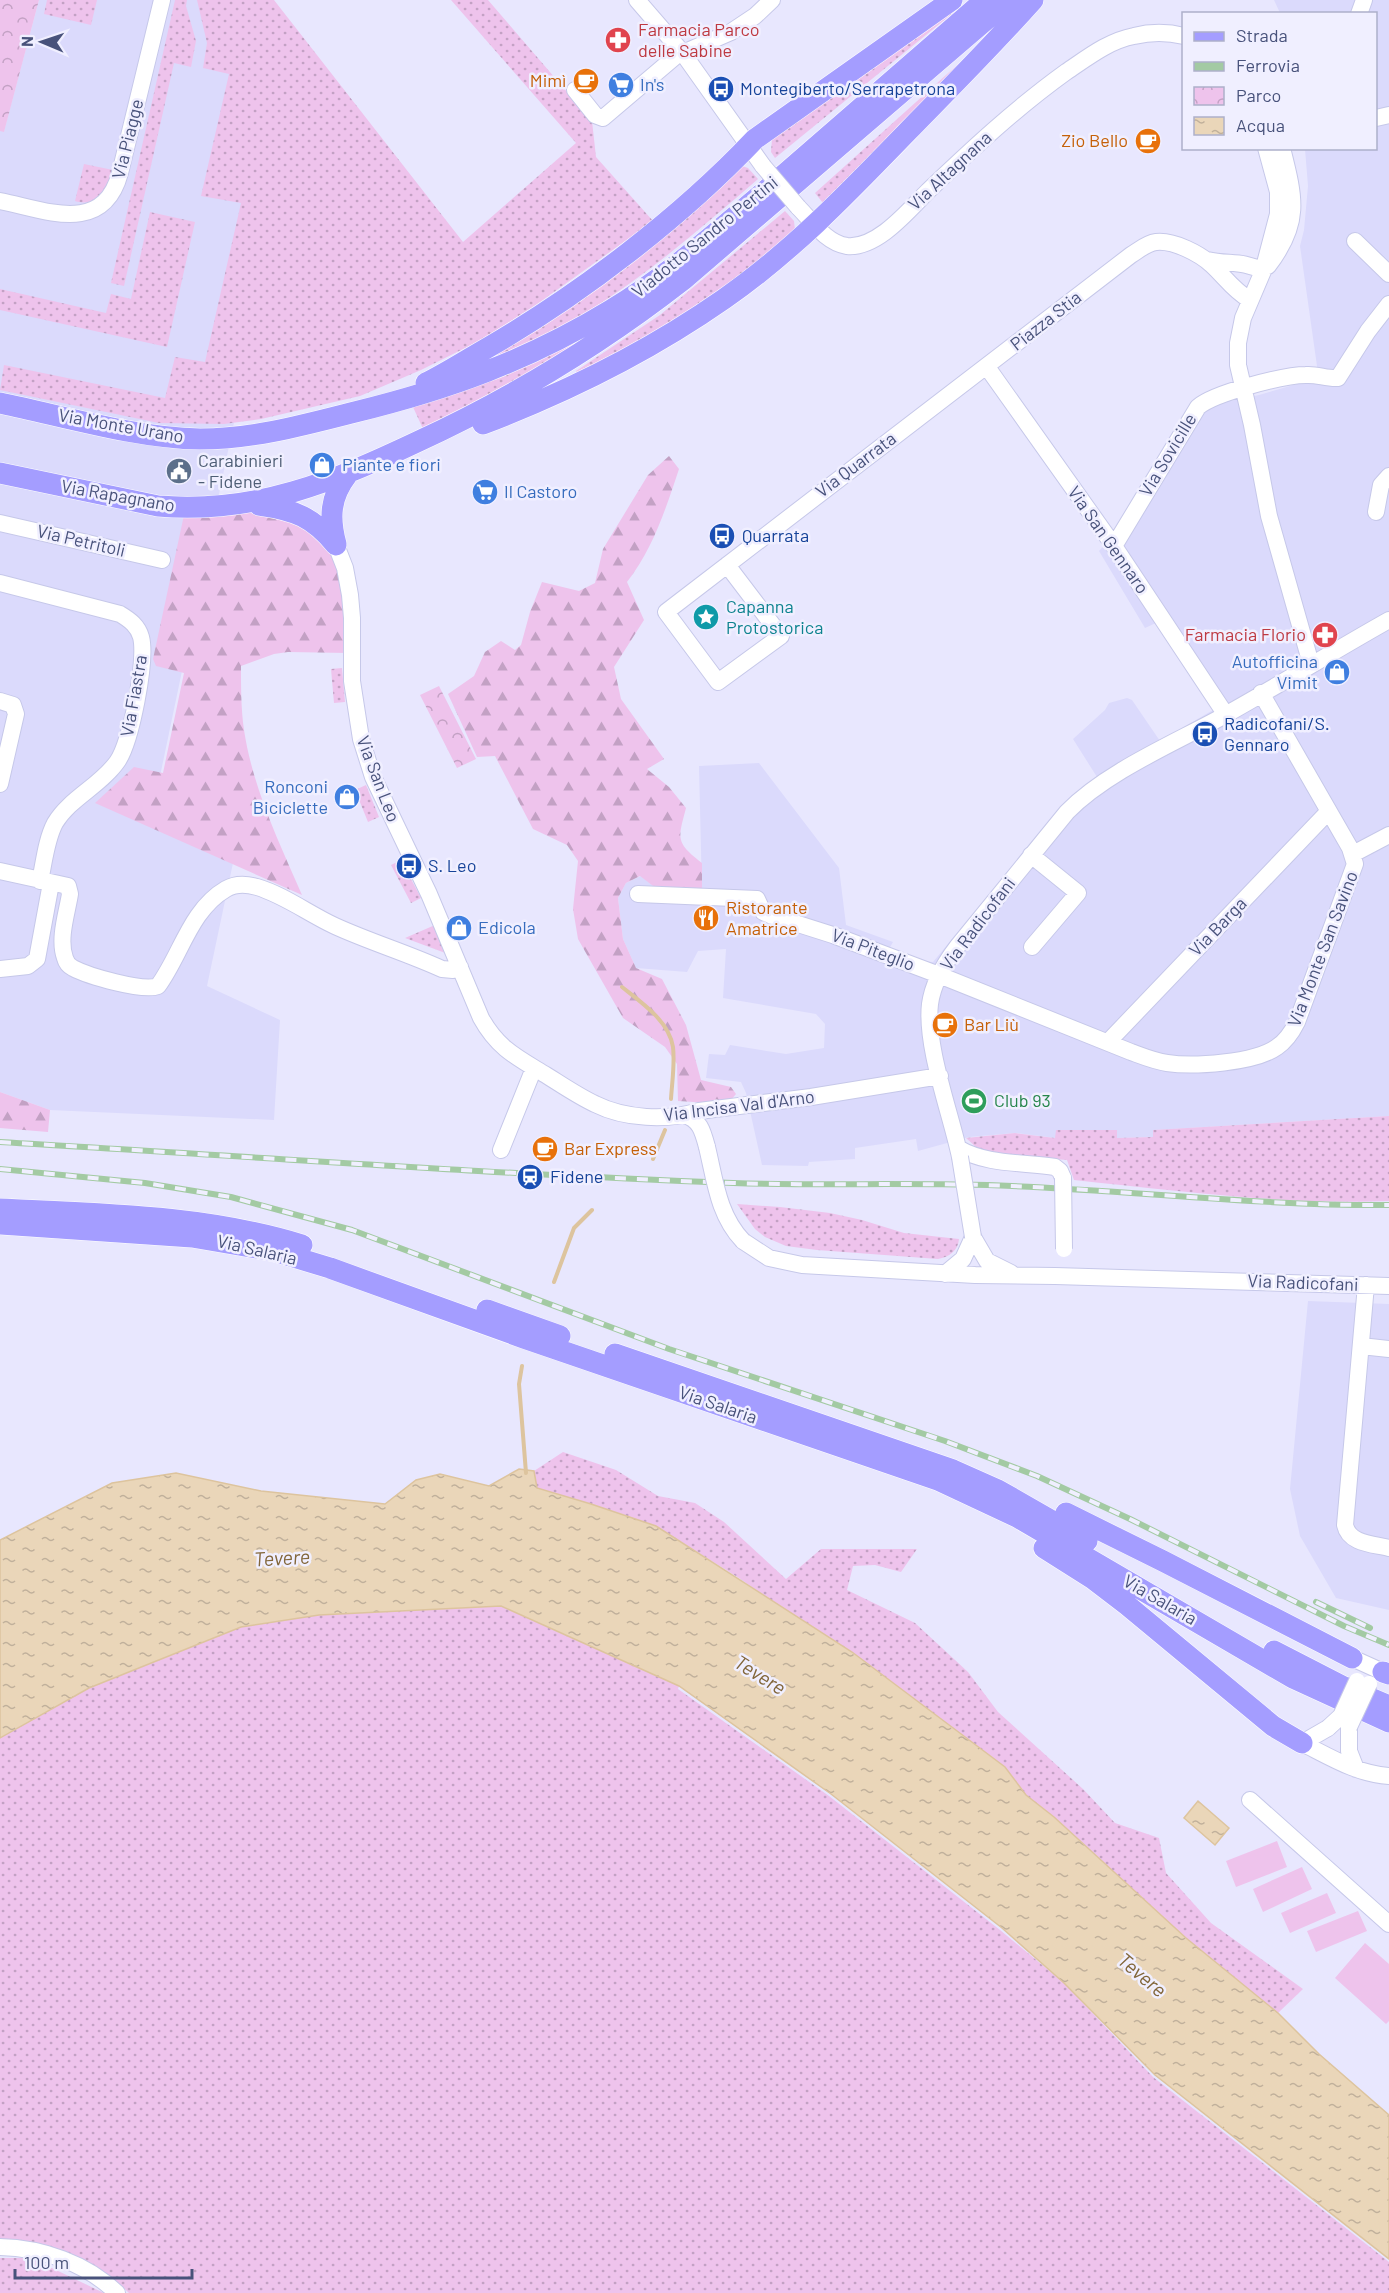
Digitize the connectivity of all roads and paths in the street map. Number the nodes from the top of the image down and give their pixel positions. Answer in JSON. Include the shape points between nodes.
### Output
{"nodes":[{"id":1,"x":162,"y":0,"type":"edge"},
{"id":2,"x":637,"y":0,"type":"edge"},
{"id":3,"x":772,"y":0,"type":"edge"},
{"id":4,"x":952,"y":0,"type":"edge"},
{"id":5,"x":985,"y":0,"type":"edge"},
{"id":6,"x":1009,"y":0,"type":"edge"},
{"id":7,"x":1033,"y":0,"type":"edge"},
{"id":8,"x":1182,"y":36,"type":"edge"},
{"id":9,"x":1182,"y":47,"type":"edge"},
{"id":10,"x":682,"y":52,"type":"junction"},
{"id":11,"x":1080,"y":62,"type":"junction"},
{"id":12,"x":575,"y":90,"type":"dead end"},
{"id":13,"x":748,"y":146,"type":"junction"},
{"id":14,"x":1267,"y":150,"type":"edge"},
{"id":15,"x":1282,"y":150,"type":"edge"},
{"id":16,"x":1286,"y":190,"type":"junction"},
{"id":17,"x":0,"y":201,"type":"edge"},
{"id":18,"x":815,"y":225,"type":"junction"},
{"id":19,"x":1355,"y":241,"type":"dead end"},
{"id":20,"x":1205,"y":260,"type":"junction"},
{"id":21,"x":1263,"y":271,"type":"junction"},
{"id":22,"x":1389,"y":274,"type":"edge"},
{"id":23,"x":1250,"y":300,"type":"junction"},
{"id":24,"x":1389,"y":304,"type":"edge"},
{"id":25,"x":987,"y":367,"type":"junction"},
{"id":26,"x":1243,"y":388,"type":"junction"},
{"id":27,"x":0,"y":403,"type":"edge"},
{"id":28,"x":383,"y":405,"type":"junction"},
{"id":29,"x":439,"y":432,"type":"junction"},
{"id":30,"x":0,"y":473,"type":"edge"},
{"id":31,"x":347,"y":475,"type":"junction"},
{"id":32,"x":1389,"y":476,"type":"edge"},
{"id":33,"x":244,"y":503,"type":"junction"},
{"id":34,"x":1376,"y":512,"type":"dead end"},
{"id":35,"x":0,"y":524,"type":"edge"},
{"id":36,"x":336,"y":544,"type":"junction"},
{"id":37,"x":1114,"y":546,"type":"junction"},
{"id":38,"x":162,"y":560,"type":"dead end"},
{"id":39,"x":723,"y":568,"type":"junction"},
{"id":40,"x":0,"y":583,"type":"edge"},
{"id":41,"x":1389,"y":620,"type":"edge"},
{"id":42,"x":1311,"y":664,"type":"junction"},
{"id":43,"x":1261,"y":693,"type":"junction"},
{"id":44,"x":0,"y":701,"type":"edge"},
{"id":45,"x":1226,"y":715,"type":"junction"},
{"id":46,"x":0,"y":784,"type":"edge"},
{"id":47,"x":1328,"y":812,"type":"junction"},
{"id":48,"x":1389,"y":835,"type":"edge"},
{"id":49,"x":1353,"y":854,"type":"junction"},
{"id":50,"x":1031,"y":855,"type":"junction"},
{"id":51,"x":0,"y":871,"type":"edge"},
{"id":52,"x":45,"y":882,"type":"junction"},
{"id":53,"x":638,"y":894,"type":"dead end"},
{"id":54,"x":1032,"y":948,"type":"dead end"},
{"id":55,"x":460,"y":967,"type":"junction"},
{"id":56,"x":0,"y":969,"type":"edge"},
{"id":57,"x":939,"y":975,"type":"junction"},
{"id":58,"x":1108,"y":1042,"type":"junction"},
{"id":59,"x":534,"y":1068,"type":"junction"},
{"id":60,"x":940,"y":1076,"type":"junction"},
{"id":61,"x":684,"y":1116,"type":"junction"},
{"id":62,"x":501,"y":1150,"type":"dead end"},
{"id":63,"x":959,"y":1153,"type":"junction"},
{"id":64,"x":0,"y":1209,"type":"edge"},
{"id":65,"x":0,"y":1224,"type":"edge"},
{"id":66,"x":973,"y":1247,"type":"junction"},
{"id":67,"x":945,"y":1274,"type":"junction"},
{"id":68,"x":975,"y":1275,"type":"junction"},
{"id":69,"x":1017,"y":1275,"type":"junction"},
{"id":70,"x":1080,"y":1276,"type":"junction"},
{"id":71,"x":1366,"y":1285,"type":"junction"},
{"id":72,"x":1389,"y":1286,"type":"edge"},
{"id":73,"x":1361,"y":1346,"type":"junction"},
{"id":74,"x":1389,"y":1349,"type":"edge"},
{"id":75,"x":938,"y":1480,"type":"junction"},
{"id":76,"x":998,"y":1490,"type":"junction"},
{"id":77,"x":1389,"y":1548,"type":"edge"},
{"id":78,"x":1352,"y":1658,"type":"junction"},
{"id":79,"x":1374,"y":1678,"type":"edge"},
{"id":80,"x":1389,"y":1706,"type":"edge"},
{"id":81,"x":1389,"y":1722,"type":"edge"},
{"id":82,"x":1302,"y":1743,"type":"junction"},
{"id":83,"x":1356,"y":1769,"type":"junction"},
{"id":84,"x":1389,"y":1776,"type":"edge"},
{"id":85,"x":1250,"y":1800,"type":"dead end"},
{"id":86,"x":1389,"y":1924,"type":"edge"},
{"id":87,"x":0,"y":2247,"type":"edge"},
{"id":88,"x":117,"y":2293,"type":"edge"}],
"edges":[{"from":1,"to":17,"type":"street","name":"Via Piagge","via":[[116,188],[109,198],[94,210],[71,214]]},
{"from":2,"to":10,"type":"street","name":"Via Altagnana"},
{"from":3,"to":10,"type":"street","via":[[731,32]]},
{"from":4,"to":13,"type":"main road"},
{"from":5,"to":28,"type":"main road","name":"Viadotto Sandro Pertini","via":[[710,237],[639,292],[578,329],[510,363]]},
{"from":6,"to":29,"type":"main road","name":"Viadotto Sandro Pertini","via":[[652,304],[558,368]]},
{"from":7,"to":18,"type":"main road"},
{"from":8,"to":11,"type":"street","name":"Via Altagnana","via":[[1133,36]]},
{"from":9,"to":11,"type":"street","name":"Via Altagnana","via":[[1142,45]]},
{"from":10,"to":12,"type":"street","via":[[603,118],[595,115]]},
{"from":10,"to":13,"type":"street","name":"Via Altagnana"},
{"from":11,"to":18,"type":"street","name":"Via Altagnana","via":[[1006,118],[874,240],[843,245],[829,239]]},
{"from":13,"to":18,"type":"street","name":"Via Altagnana","bridge":true},
{"from":13,"to":28,"type":"main road","via":[[641,242],[549,309],[444,374]]},
{"from":14,"to":16,"type":"street"},
{"from":15,"to":16,"type":"street"},
{"from":16,"to":21,"type":"street","via":[[1292,217],[1288,234]]},
{"from":18,"to":29,"type":"main road","via":[[724,299],[623,360],[507,415]]},
{"from":19,"to":22,"type":"street"},
{"from":20,"to":21,"type":"street","via":[[1248,264]]},
{"from":20,"to":23,"type":"street"},
{"from":20,"to":25,"type":"street","name":"Piazza Stia","via":[[1168,243],[1154,243],[1141,249]]},
{"from":21,"to":23,"type":"street"},
{"from":23,"to":26,"type":"street","via":[[1237,355]]},
{"from":24,"to":26,"type":"street","name":"Via Sovicille","via":[[1338,378],[1304,375]]},
{"from":25,"to":37,"type":"street","name":"Via San Gennaro"},
{"from":25,"to":39,"type":"street","name":"Via Quarrata"},
{"from":26,"to":37,"type":"street","name":"Via Sovicille","via":[[1198,406]]},
{"from":26,"to":42,"type":"street","via":[[1269,516]]},
{"from":27,"to":28,"type":"main road","name":"Via Monte Urano","via":[[127,430],[198,439],[269,432]]},
{"from":29,"to":31,"type":"main road","name":"Via Rapagnano"},
{"from":30,"to":33,"type":"main road","name":"Via Rapagnano","via":[[158,506]]},
{"from":31,"to":33,"type":"main road","name":"Via Rapagnano","via":[[293,494]]},
{"from":31,"to":36,"type":"main road","via":[[332,503]]},
{"from":32,"to":34,"type":"street","via":[[1381,484]]},
{"from":33,"to":36,"type":"main road","via":[[307,517]]},
{"from":35,"to":38,"type":"street","name":"Via Petritoli"},
{"from":36,"to":55,"type":"street","name":"Via San Leo","via":[[350,595],[352,681],[361,739],[373,777]]},
{"from":37,"to":45,"type":"street","name":"Via San Gennaro"},
{"from":39,"to":39,"type":"street","name":"Via Quarrata","via":[[666,612],[718,682],[781,636]]},
{"from":40,"to":52,"type":"street","name":"Via Fiastra","via":[[120,614],[136,627],[143,647],[142,668],[122,754],[58,819],[51,833]]},
{"from":41,"to":42,"type":"street","name":"Via Radicofani"},
{"from":42,"to":43,"type":"street","name":"Via Radicofani"},
{"from":43,"to":45,"type":"street","name":"Via Radicofani"},
{"from":43,"to":47,"type":"street","name":"Via Monte San Savino"},
{"from":44,"to":46,"type":"street","via":[[13,705],[16,714]]},
{"from":45,"to":50,"type":"street","name":"Via Radicofani","via":[[1086,795]]},
{"from":47,"to":49,"type":"street","name":"Via Monte San Savino"},
{"from":47,"to":58,"type":"street","name":"Via Barga"},
{"from":48,"to":49,"type":"street"},
{"from":49,"to":58,"type":"street","name":"Via Monte San Savino","via":[[1355,867],[1297,1022],[1278,1047],[1251,1058],[1184,1064],[1145,1057]]},
{"from":50,"to":54,"type":"street","via":[[1078,893]]},
{"from":50,"to":57,"type":"street","name":"Via Radicofani"},
{"from":51,"to":52,"type":"street"},
{"from":52,"to":55,"type":"street","via":[[71,890],[63,944],[66,962],[73,968],[126,984],[158,986],[193,923],[224,890],[237,884],[259,887],[343,930],[442,969]]},
{"from":52,"to":56,"type":"street","name":"Via Fiastra","via":[[37,958],[28,966]]},
{"from":53,"to":57,"type":"street","name":"Via Piteglio","via":[[754,899],[770,915]]},
{"from":55,"to":59,"type":"street","name":"Via Incisa Val d'Arno","via":[[493,1036],[506,1051]]},
{"from":57,"to":58,"type":"street","name":"Via Monte San Savino"},
{"from":57,"to":60,"type":"street","name":"Via Radicofani","via":[[929,1016]]},
{"from":59,"to":61,"type":"street","name":"Via Incisa Val d'Arno","via":[[603,1107],[642,1116]]},
{"from":59,"to":62,"type":"street"},
{"from":60,"to":61,"type":"street","name":"Via Incisa Val d'Arno"},
{"from":60,"to":63,"type":"street","name":"Via Radicofani"},
{"from":61,"to":67,"type":"street","name":"Via Radicofani","bridge":true,"via":[[699,1124],[723,1212],[731,1227],[764,1255],[795,1264]]},
{"from":63,"to":66,"type":"street","name":"Via Radicofani","bridge":true},
{"from":63,"to":70,"type":"street","bridge":true,"via":[[1055,1167],[1060,1171],[1064,1249],[1068,1267]]},
{"from":64,"to":76,"type":"main road","name":"Via Salaria","via":[[188,1221],[278,1237],[897,1450]]},
{"from":65,"to":75,"type":"main road","name":"Via Salaria","via":[[192,1237],[274,1251]]},
{"from":66,"to":67,"type":"street"},
{"from":66,"to":68,"type":"street","name":"Via Radicofani"},
{"from":66,"to":69,"type":"street","via":[[991,1264]]},
{"from":67,"to":68,"type":"street","name":"Via Radicofani"},
{"from":68,"to":69,"type":"street","name":"Via Radicofani"},
{"from":69,"to":70,"type":"street","name":"Via Radicofani"},
{"from":70,"to":71,"type":"street","name":"Via Radicofani"},
{"from":71,"to":72,"type":"street","name":"Via Radicofani"},
{"from":71,"to":73,"type":"street"},
{"from":73,"to":74,"type":"street"},
{"from":73,"to":77,"type":"street","via":[[1345,1525],[1352,1537]]},
{"from":75,"to":81,"type":"main road","name":"Via Salaria","via":[[1027,1522],[1310,1686]]},
{"from":75,"to":82,"type":"main road","via":[[988,1516],[1098,1583],[1273,1726]]},
{"from":76,"to":78,"type":"main road","via":[[1045,1503]]},
{"from":76,"to":80,"type":"main road","name":"Via Salaria","via":[[1277,1653]]},
{"from":78,"to":79,"type":"street"},
{"from":78,"to":79,"type":"street","via":[[1356,1671]]},
{"from":79,"to":82,"type":"street","bridge":true,"via":[[1328,1728]]},
{"from":79,"to":83,"type":"street","bridge":true,"via":[[1349,1727],[1349,1751]]},
{"from":82,"to":83,"type":"street"},
{"from":83,"to":84,"type":"street"},
{"from":85,"to":86,"type":"street"},
{"from":87,"to":88,"type":"street","via":[[60,2258]]}]}
